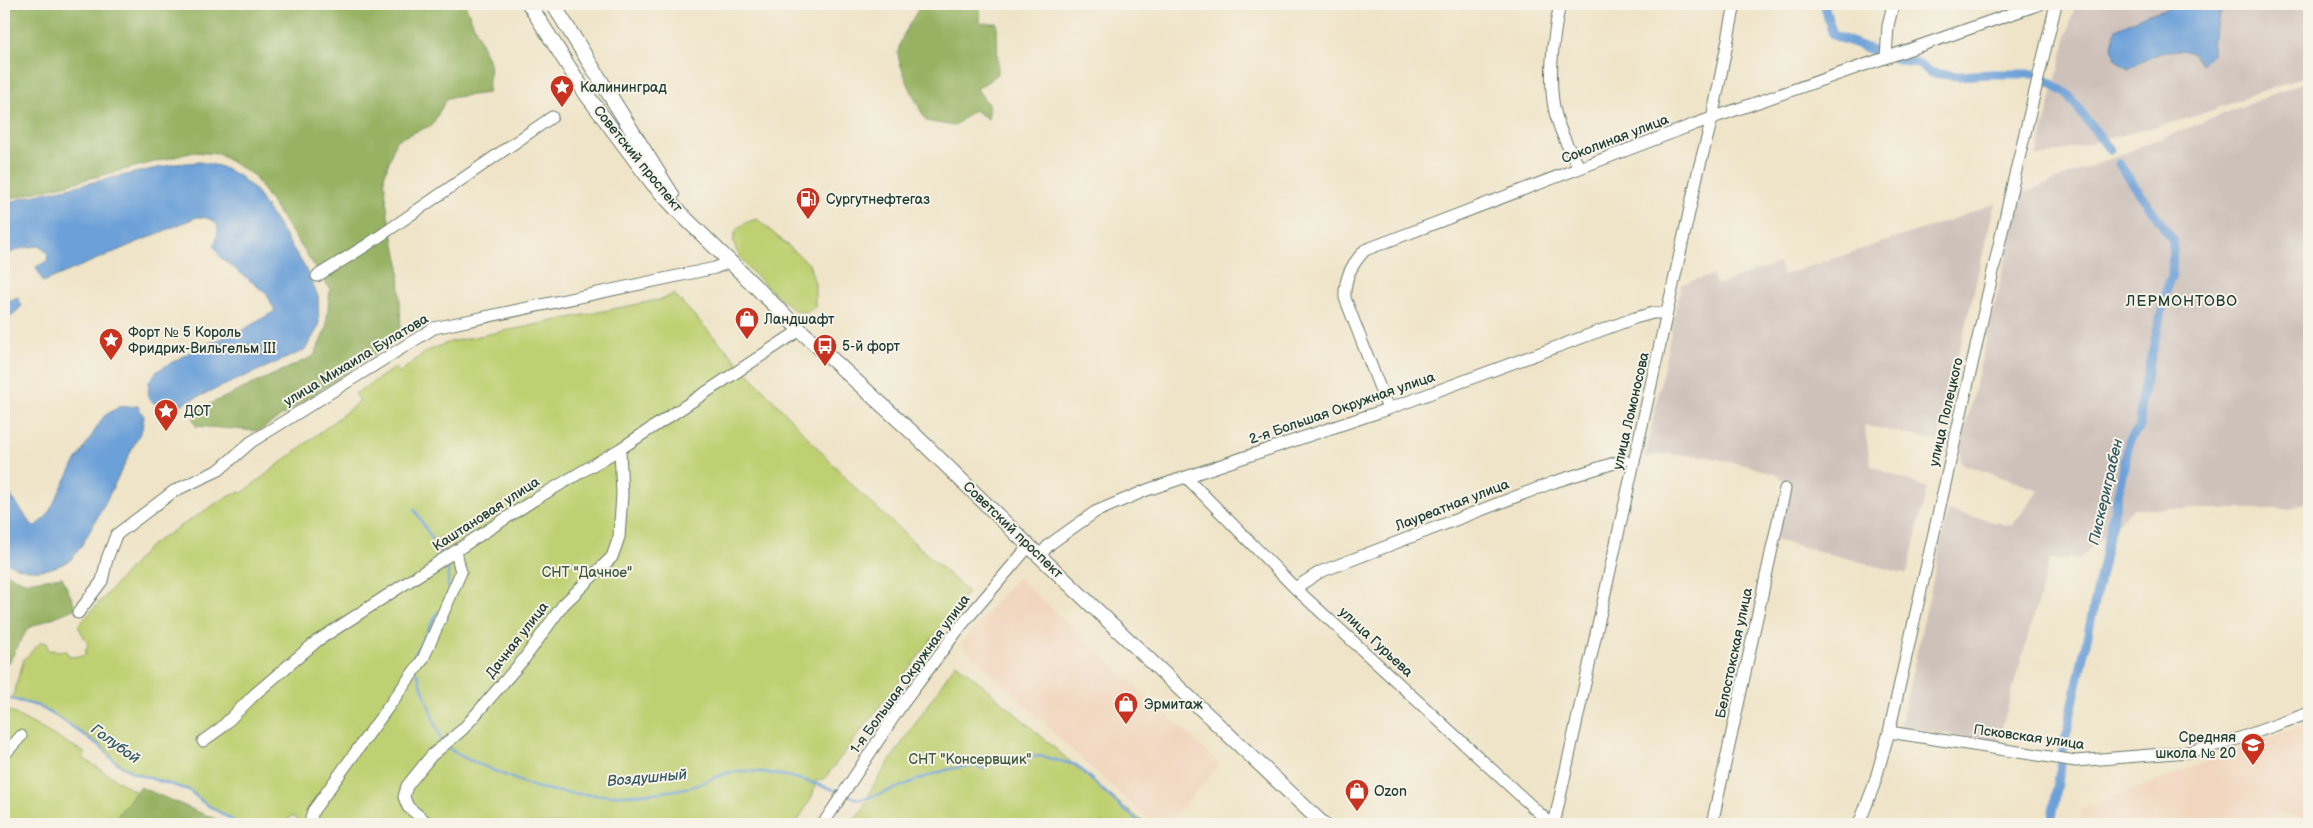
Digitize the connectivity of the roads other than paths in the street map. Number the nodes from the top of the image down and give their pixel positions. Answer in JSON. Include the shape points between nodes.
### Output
{"nodes":[{"id":1,"x":553,"y":4,"type":"edge"},
{"id":2,"x":1560,"y":4,"type":"edge"},
{"id":3,"x":1735,"y":4,"type":"edge"},
{"id":4,"x":1893,"y":4,"type":"edge"},
{"id":5,"x":2040,"y":4,"type":"edge"},
{"id":6,"x":2056,"y":4,"type":"edge"},
{"id":7,"x":530,"y":7,"type":"edge"},
{"id":8,"x":1886,"y":57,"type":"junction"},
{"id":9,"x":552,"y":117,"type":"dead end"},
{"id":10,"x":1712,"y":119,"type":"junction"},
{"id":11,"x":1580,"y":168,"type":"junction"},
{"id":12,"x":702,"y":235,"type":"junction"},
{"id":13,"x":729,"y":262,"type":"junction"},
{"id":14,"x":317,"y":276,"type":"dead end"},
{"id":15,"x":1667,"y":313,"type":"junction"},
{"id":16,"x":800,"y":330,"type":"junction"},
{"id":17,"x":1388,"y":410,"type":"junction"},
{"id":18,"x":620,"y":449,"type":"junction"},
{"id":19,"x":1624,"y":460,"type":"dead end"},
{"id":20,"x":1186,"y":477,"type":"junction"},
{"id":21,"x":1785,"y":489,"type":"dead end"},
{"id":22,"x":1029,"y":546,"type":"junction"},
{"id":23,"x":456,"y":552,"type":"junction"},
{"id":24,"x":1039,"y":556,"type":"junction"},
{"id":25,"x":1295,"y":588,"type":"junction"},
{"id":26,"x":78,"y":613,"type":"dead end"},
{"id":27,"x":2309,"y":713,"type":"edge"},
{"id":28,"x":1890,"y":732,"type":"junction"},
{"id":29,"x":21,"y":736,"type":"dead end"},
{"id":30,"x":204,"y":741,"type":"dead end"},
{"id":31,"x":4,"y":755,"type":"edge"},
{"id":32,"x":314,"y":824,"type":"edge"},
{"id":33,"x":429,"y":824,"type":"edge"},
{"id":34,"x":823,"y":824,"type":"edge"},
{"id":35,"x":1323,"y":824,"type":"edge"},
{"id":36,"x":1553,"y":824,"type":"edge"},
{"id":37,"x":1712,"y":824,"type":"edge"},
{"id":38,"x":1859,"y":824,"type":"edge"}],
"edges":[{"from":1,"to":12,"type":"main road","name":"Советский проспект","via":[[681,209]]},
{"from":2,"to":11,"type":"street","via":[[1551,65],[1555,114]]},
{"from":3,"to":10,"type":"street","name":"улица Ломоносова"},
{"from":4,"to":8,"type":"street"},
{"from":5,"to":8,"type":"street","name":"Соколиная улица"},
{"from":6,"to":28,"type":"street","name":"улица Полецкого"},
{"from":7,"to":12,"type":"main road","name":"Советский проспект","via":[[606,121],[654,184]]},
{"from":8,"to":10,"type":"street","name":"Соколиная улица"},
{"from":9,"to":14,"type":"street"},
{"from":10,"to":11,"type":"street","name":"Соколиная улица"},
{"from":10,"to":15,"type":"street","name":"улица Ломоносова"},
{"from":11,"to":17,"type":"street","name":"Соколиная улица","via":[[1365,250],[1356,260],[1345,286],[1345,298]]},
{"from":12,"to":13,"type":"main road","name":"Советский проспект"},
{"from":13,"to":16,"type":"main road","name":"Советский проспект"},
{"from":13,"to":26,"type":"street","name":"улица Михаила Булатова","via":[[715,268],[434,328],[251,442],[219,470],[174,491],[116,535],[102,581]]},
{"from":15,"to":17,"type":"street","name":"2-я Большая Окружная улица","via":[[1635,318]]},
{"from":15,"to":36,"type":"street","name":"улица Ломоносова"},
{"from":16,"to":18,"type":"street","name":"Каштановая улица"},
{"from":16,"to":22,"type":"main road","name":"Советский проспект","via":[[916,435]]},
{"from":17,"to":20,"type":"street","name":"2-я Большая Окружная улица"},
{"from":18,"to":23,"type":"street","name":"Каштановая улица","via":[[534,500]]},
{"from":18,"to":33,"type":"street","name":"Дачная улица","via":[[620,528],[612,557],[564,605],[518,666],[463,729],[431,756],[407,786],[404,797],[408,807]]},
{"from":19,"to":25,"type":"street","name":"Лауреатная улица","via":[[1554,482],[1320,572]]},
{"from":20,"to":24,"type":"street","name":"2-я Большая Окружная улица","via":[[1096,512],[1050,544]]},
{"from":20,"to":25,"type":"street","name":"улица Гурьева"},
{"from":21,"to":37,"type":"street","name":"Белостокская улица"},
{"from":22,"to":24,"type":"main road","name":"Советский проспект"},
{"from":22,"to":34,"type":"street","name":"1-я Большая Окружная улица","via":[[954,635],[901,706]]},
{"from":23,"to":30,"type":"street","name":"Каштановая улица","via":[[317,641]]},
{"from":23,"to":32,"type":"street","via":[[462,572],[423,659],[312,811]]},
{"from":24,"to":35,"type":"main road","name":"Советский проспект"},
{"from":25,"to":36,"type":"street","name":"улица Гурьева"},
{"from":27,"to":28,"type":"street","name":"Псковская улица","via":[[2229,742],[2188,752],[2076,761]]},
{"from":28,"to":38,"type":"street","name":"улица Полецкого"},
{"from":29,"to":31,"type":"street"}]}
